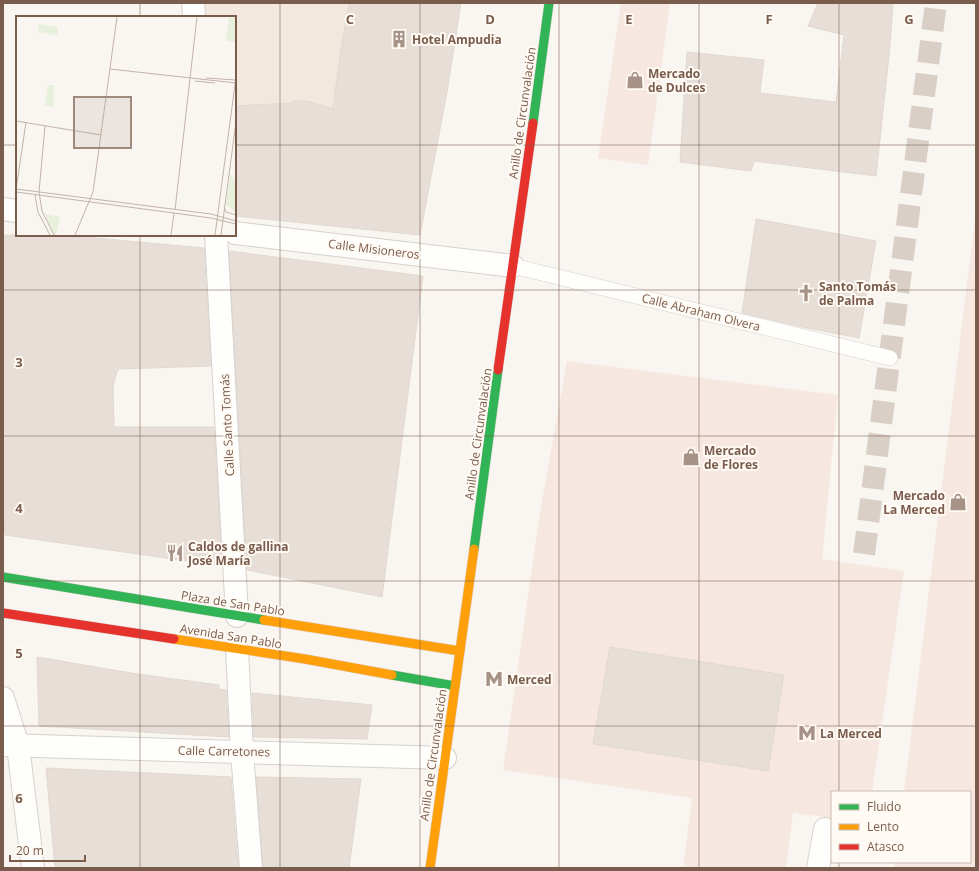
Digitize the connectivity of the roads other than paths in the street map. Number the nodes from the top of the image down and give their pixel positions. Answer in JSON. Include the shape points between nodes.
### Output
{"nodes":[{"id":1,"x":193,"y":3,"type":"edge"},
{"id":2,"x":549,"y":3,"type":"edge"},
{"id":3,"x":194,"y":16,"type":"edge"},
{"id":4,"x":3,"y":209,"type":"edge"},
{"id":5,"x":16,"y":211,"type":"edge"},
{"id":6,"x":236,"y":233,"type":"edge"},
{"id":7,"x":216,"y":236,"type":"edge"},
{"id":8,"x":513,"y":266,"type":"junction"},
{"id":9,"x":890,"y":358,"type":"dead end"},
{"id":10,"x":3,"y":577,"type":"edge"},
{"id":11,"x":3,"y":613,"type":"edge"},
{"id":12,"x":237,"y":616,"type":"junction"},
{"id":13,"x":237,"y":649,"type":"junction"},
{"id":14,"x":460,"y":651,"type":"junction"},
{"id":15,"x":455,"y":686,"type":"junction"},
{"id":16,"x":3,"y":698,"type":"edge"},
{"id":17,"x":10,"y":746,"type":"edge"},
{"id":18,"x":242,"y":752,"type":"junction"},
{"id":19,"x":445,"y":758,"type":"junction"},
{"id":20,"x":825,"y":829,"type":"dead end"},
{"id":21,"x":33,"y":868,"type":"edge"},
{"id":22,"x":251,"y":868,"type":"edge"},
{"id":23,"x":430,"y":868,"type":"edge"},
{"id":24,"x":818,"y":868,"type":"edge"}],
"edges":[{"from":1,"to":3,"type":"street"},
{"from":2,"to":8,"type":"main road","name":"Anillo de Circunvalación"},
{"from":4,"to":5,"type":"street"},
{"from":6,"to":8,"type":"street","name":"Calle Misioneros"},
{"from":7,"to":12,"type":"street","name":"Calle Santo Tomás"},
{"from":8,"to":9,"type":"lane","name":"Calle Abraham Olvera"},
{"from":8,"to":14,"type":"main road","name":"Anillo de Circunvalación"},
{"from":10,"to":12,"type":"main road","name":"Plaza de San Pablo"},
{"from":11,"to":13,"type":"main road","name":"Avenida San Pablo"},
{"from":12,"to":14,"type":"main road","name":"Plaza de San Pablo"},
{"from":13,"to":15,"type":"main road","name":"Avenida San Pablo"},
{"from":13,"to":18,"type":"street"},
{"from":14,"to":15,"type":"main road","name":"Anillo de Circunvalación"},
{"from":15,"to":19,"type":"main road","name":"Anillo de Circunvalación"},
{"from":16,"to":17,"type":"street"},
{"from":17,"to":18,"type":"street","name":"Calle Carretones"},
{"from":17,"to":21,"type":"street"},
{"from":18,"to":19,"type":"street","name":"Calle Carretones"},
{"from":18,"to":22,"type":"street"},
{"from":19,"to":23,"type":"main road","name":"Anillo de Circunvalación"},
{"from":20,"to":24,"type":"street"}]}
